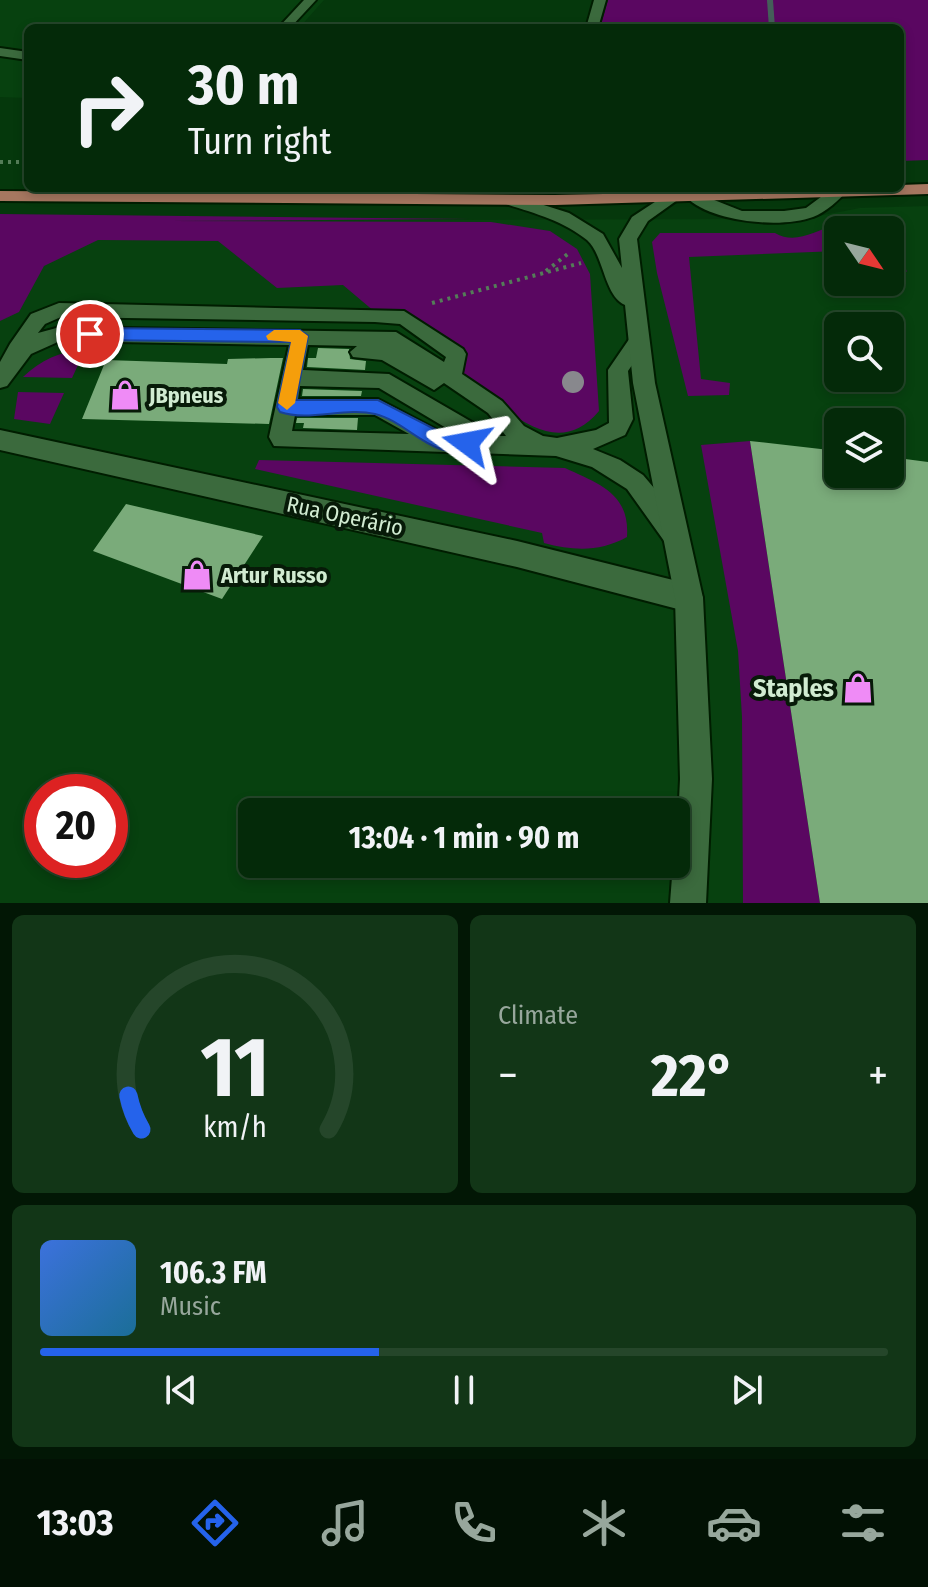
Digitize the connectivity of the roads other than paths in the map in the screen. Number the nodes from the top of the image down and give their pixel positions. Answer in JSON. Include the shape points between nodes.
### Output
{"nodes":[{"id":1,"x":310,"y":0,"type":"edge"},
{"id":2,"x":600,"y":0,"type":"edge"},
{"id":3,"x":288,"y":24,"type":"edge"},
{"id":4,"x":593,"y":24,"type":"edge"},
{"id":5,"x":0,"y":52,"type":"edge"},
{"id":6,"x":24,"y":53,"type":"edge"},
{"id":7,"x":904,"y":189,"type":"edge"},
{"id":8,"x":928,"y":189,"type":"edge"},
{"id":9,"x":798,"y":192,"type":"edge"},
{"id":10,"x":555,"y":194,"type":"edge"},
{"id":11,"x":0,"y":196,"type":"edge"},
{"id":12,"x":670,"y":197,"type":"junction"},
{"id":13,"x":512,"y":200,"type":"junction"},
{"id":14,"x":634,"y":315,"type":"junction"},
{"id":15,"x":639,"y":340,"type":"junction"},
{"id":16,"x":300,"y":343,"type":"junction"},
{"id":17,"x":4,"y":372,"type":"edge"},
{"id":18,"x":451,"y":377,"type":"junction"},
{"id":19,"x":292,"y":378,"type":"junction"},
{"id":20,"x":286,"y":407,"type":"junction"},
{"id":21,"x":504,"y":424,"type":"junction"},
{"id":22,"x":0,"y":440,"type":"edge"},
{"id":23,"x":443,"y":443,"type":"junction"},
{"id":24,"x":490,"y":444,"type":"junction"},
{"id":25,"x":552,"y":447,"type":"junction"},
{"id":26,"x":676,"y":537,"type":"junction"},
{"id":27,"x":689,"y":598,"type":"junction"},
{"id":28,"x":688,"y":903,"type":"edge"}],
"edges":[{"from":1,"to":3,"type":"lane"},
{"from":2,"to":4,"type":"street"},
{"from":5,"to":6,"type":"lane"},
{"from":7,"to":8,"type":"main road"},
{"from":9,"to":12,"type":"main road"},
{"from":10,"to":12,"type":"main road"},
{"from":10,"to":13,"type":"main road"},
{"from":11,"to":13,"type":"main road"},
{"from":12,"to":14,"type":"street","via":[[641,217],[629,233]]},
{"from":13,"to":14,"type":"street","via":[[563,217],[597,238]]},
{"from":14,"to":15,"type":"street"},
{"from":15,"to":25,"type":"lane","via":[[618,370],[622,419],[617,429],[600,438]]},
{"from":15,"to":26,"type":"street"},
{"from":16,"to":17,"type":"lane","via":[[60,334],[28,345]]},
{"from":16,"to":18,"type":"lane","via":[[396,339]]},
{"from":16,"to":19,"type":"lane"},
{"from":16,"to":21,"type":"lane","via":[[386,353]]},
{"from":17,"to":18,"type":"lane","via":[[38,319],[59,310],[404,318],[456,354]]},
{"from":18,"to":21,"type":"lane","via":[[495,407]]},
{"from":19,"to":20,"type":"lane"},
{"from":19,"to":24,"type":"lane","via":[[382,380]]},
{"from":20,"to":23,"type":"lane","via":[[378,407]]},
{"from":20,"to":23,"type":"lane","via":[[282,440]]},
{"from":21,"to":25,"type":"lane","via":[[528,441]]},
{"from":22,"to":27,"type":"street","name":"Rua Operário","via":[[517,554]]},
{"from":23,"to":24,"type":"lane"},
{"from":24,"to":25,"type":"lane"},
{"from":25,"to":26,"type":"lane","via":[[599,459],[636,483],[664,528]]},
{"from":26,"to":27,"type":"street"},
{"from":27,"to":28,"type":"street","via":[[696,779]]}]}
